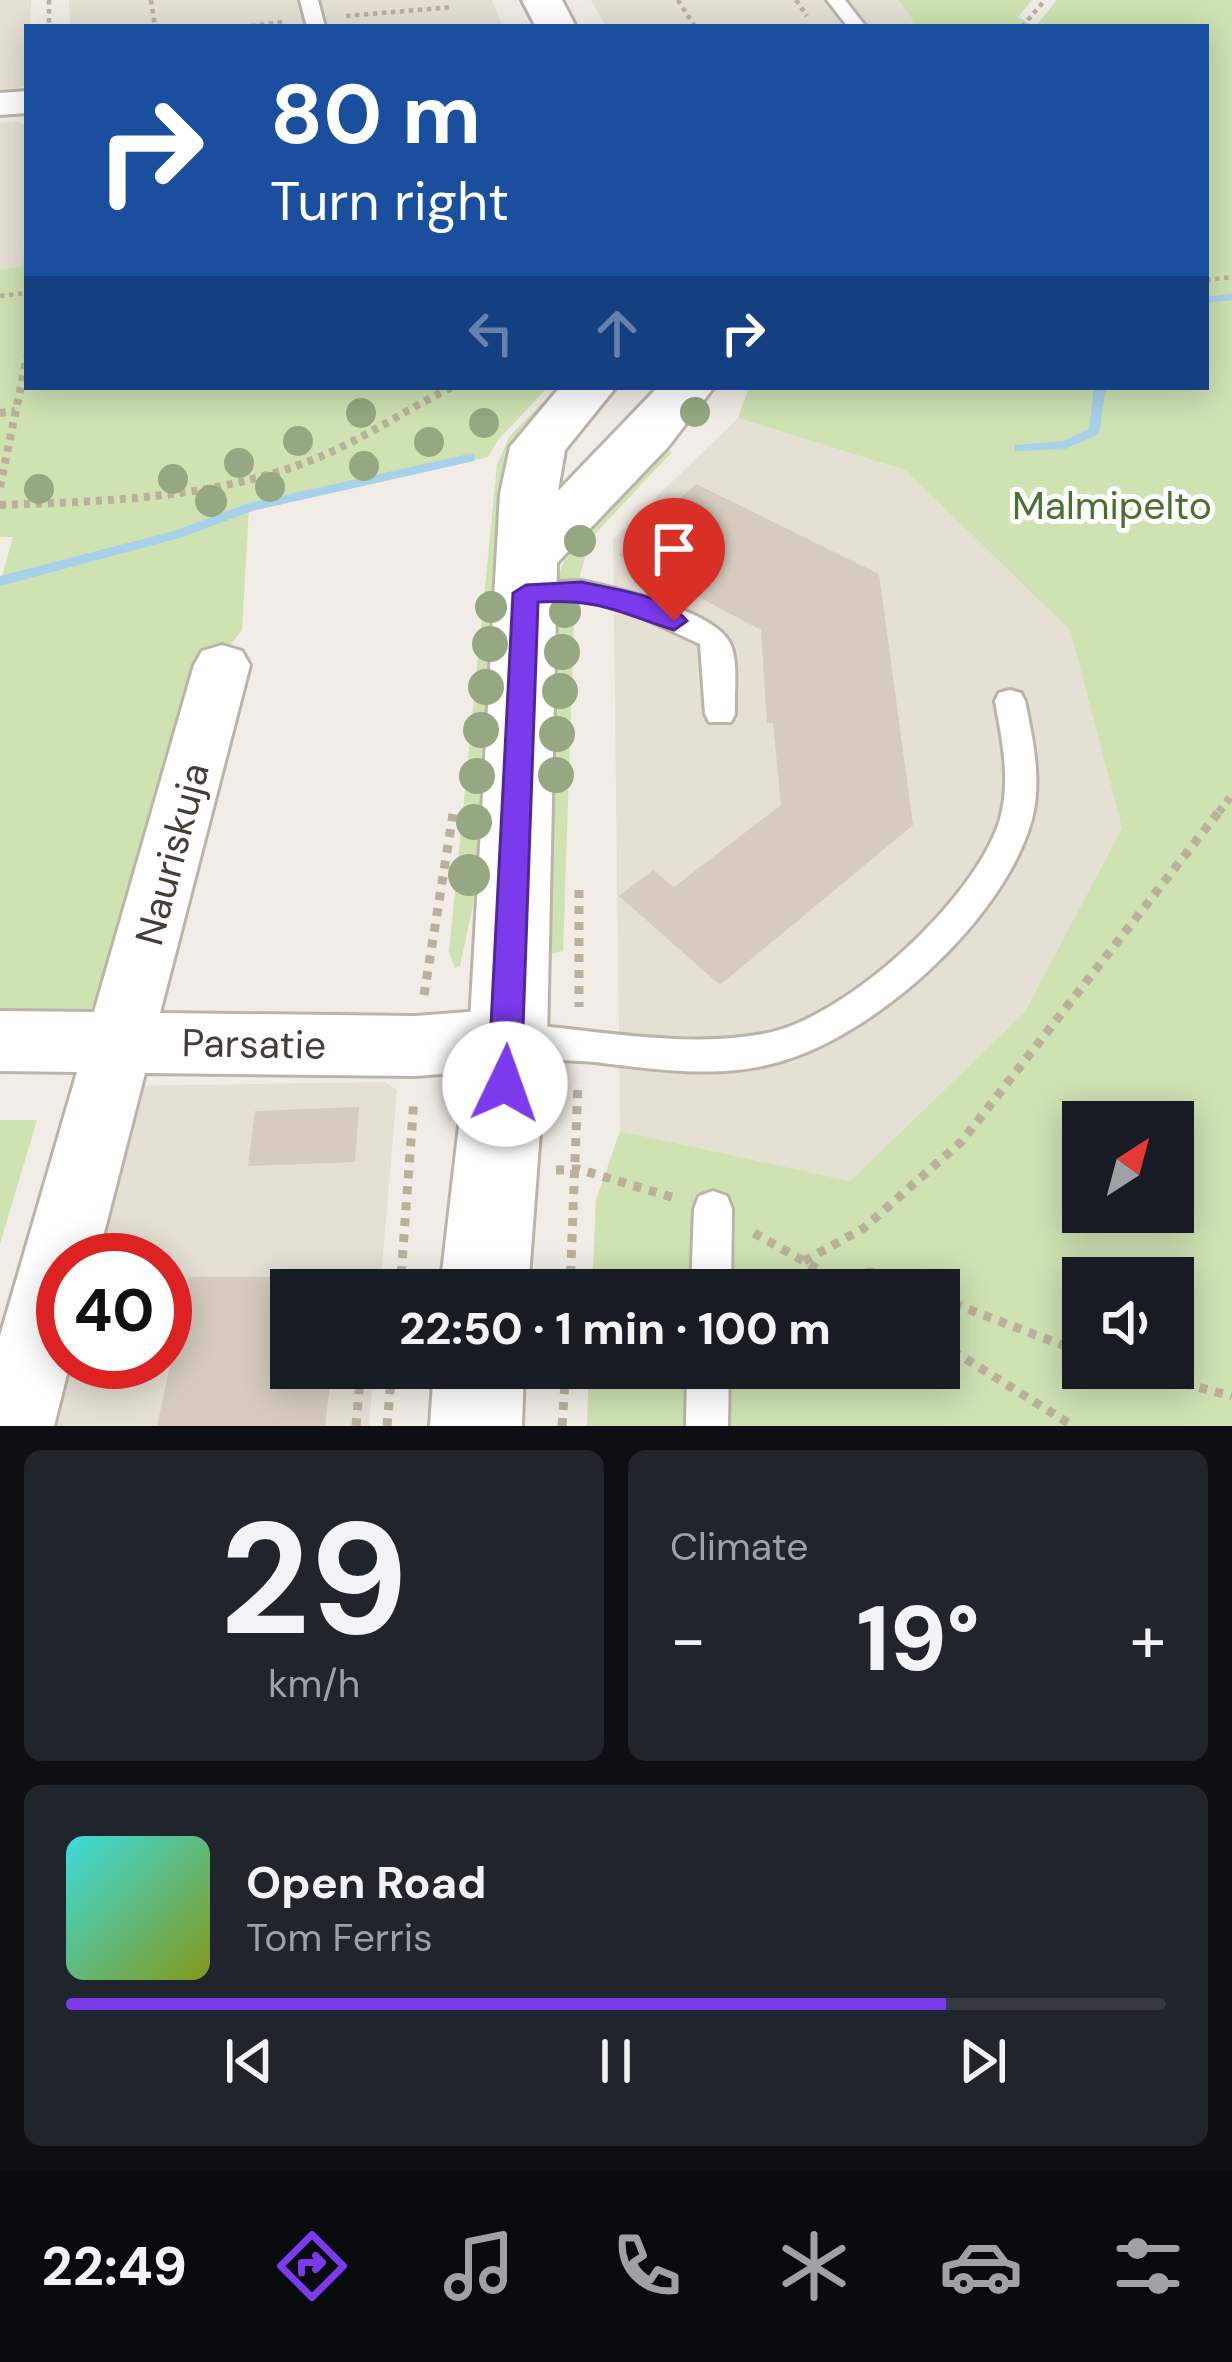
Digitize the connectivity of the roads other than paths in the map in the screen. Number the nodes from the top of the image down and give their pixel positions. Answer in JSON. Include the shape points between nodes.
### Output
{"nodes":[{"id":1,"x":836,"y":0,"type":"edge"},
{"id":2,"x":855,"y":24,"type":"edge"},
{"id":3,"x":586,"y":390,"type":"edge"},
{"id":4,"x":685,"y":390,"type":"edge"},
{"id":5,"x":526,"y":575,"type":"junction"},
{"id":6,"x":222,"y":665,"type":"dead end"},
{"id":7,"x":1010,"y":701,"type":"dead end"},
{"id":8,"x":719,"y":714,"type":"dead end"},
{"id":9,"x":508,"y":1039,"type":"junction"},
{"id":10,"x":0,"y":1041,"type":"edge"},
{"id":11,"x":122,"y":1042,"type":"junction"},
{"id":12,"x":713,"y":1209,"type":"road end"},
{"id":13,"x":486,"y":1269,"type":"edge"},
{"id":14,"x":712,"y":1269,"type":"edge"},
{"id":15,"x":478,"y":1389,"type":"edge"},
{"id":16,"x":708,"y":1389,"type":"edge"},
{"id":17,"x":14,"y":1426,"type":"edge"},
{"id":18,"x":476,"y":1426,"type":"edge"},
{"id":19,"x":707,"y":1426,"type":"edge"}],
"edges":[{"from":1,"to":2,"type":"lane"},
{"from":3,"to":5,"type":"street","via":[[538,447]]},
{"from":4,"to":5,"type":"street"},
{"from":5,"to":8,"type":"lane","via":[[639,604],[710,638],[718,648]]},
{"from":5,"to":9,"type":"street"},
{"from":6,"to":11,"type":"street","name":"Nauriskuja"},
{"from":7,"to":9,"type":"lane","via":[[1022,757],[1016,822],[940,940],[859,1006],[775,1049],[723,1056]]},
{"from":9,"to":11,"type":"street","name":"Parsatie","via":[[415,1046]]},
{"from":9,"to":13,"type":"street"},
{"from":10,"to":11,"type":"street","name":"Parsatie"},
{"from":11,"to":17,"type":"street","name":"Nauriskuja"},
{"from":12,"to":14,"type":"lane"},
{"from":15,"to":18,"type":"street"},
{"from":16,"to":19,"type":"lane"}]}
